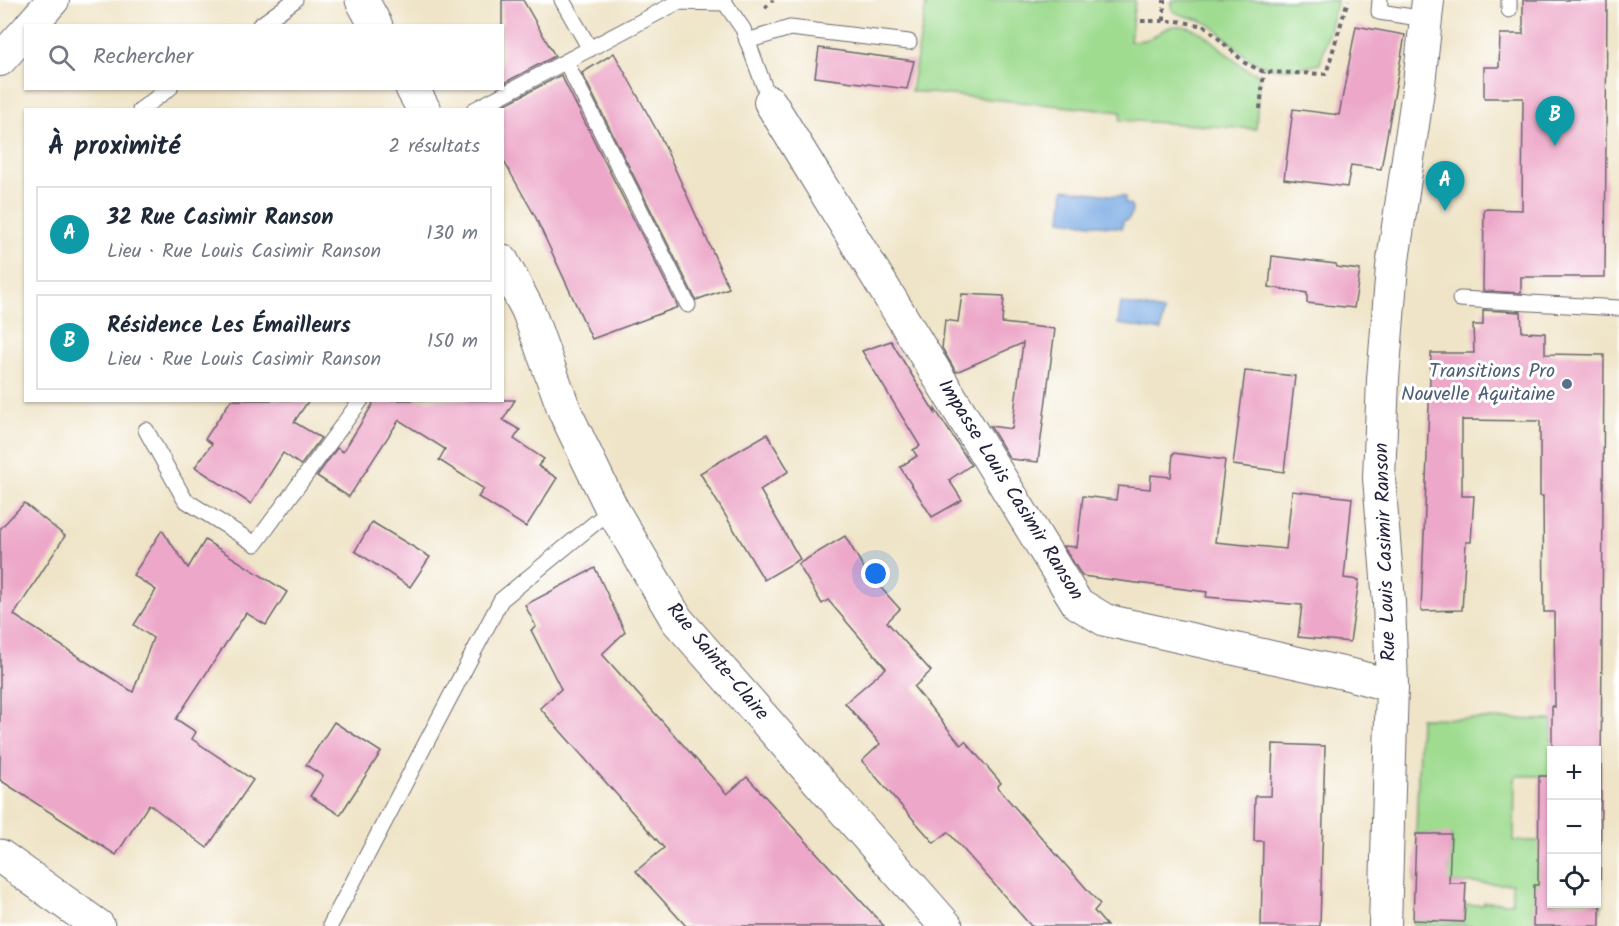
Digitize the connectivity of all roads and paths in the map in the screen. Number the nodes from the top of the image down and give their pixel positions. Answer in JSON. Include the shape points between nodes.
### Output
{"nodes":[{"id":1,"x":53,"y":0,"type":"edge"},
{"id":2,"x":295,"y":0,"type":"edge"},
{"id":3,"x":362,"y":0,"type":"edge"},
{"id":4,"x":562,"y":0,"type":"edge"},
{"id":5,"x":1164,"y":0,"type":"edge"},
{"id":6,"x":1348,"y":0,"type":"edge"},
{"id":7,"x":1380,"y":0,"type":"edge"},
{"id":8,"x":678,"y":1,"type":"edge"},
{"id":9,"x":1427,"y":10,"type":"edge"},
{"id":10,"x":1141,"y":21,"type":"dead end"},
{"id":11,"x":1164,"y":21,"type":"junction"},
{"id":12,"x":32,"y":24,"type":"edge"},
{"id":13,"x":262,"y":24,"type":"edge"},
{"id":14,"x":375,"y":24,"type":"edge"},
{"id":15,"x":24,"y":33,"type":"edge"},
{"id":16,"x":747,"y":41,"type":"junction"},
{"id":17,"x":909,"y":42,"type":"dead end"},
{"id":18,"x":590,"y":49,"type":"junction"},
{"id":19,"x":0,"y":60,"type":"edge"},
{"id":20,"x":566,"y":62,"type":"junction"},
{"id":21,"x":1264,"y":72,"type":"junction"},
{"id":22,"x":167,"y":90,"type":"edge"},
{"id":23,"x":413,"y":90,"type":"edge"},
{"id":24,"x":770,"y":102,"type":"joint"},
{"id":25,"x":143,"y":108,"type":"edge"},
{"id":26,"x":423,"y":108,"type":"edge"},
{"id":27,"x":478,"y":108,"type":"edge"},
{"id":28,"x":1260,"y":109,"type":"dead end"},
{"id":29,"x":504,"y":265,"type":"edge"},
{"id":30,"x":1460,"y":299,"type":"dead end"},
{"id":31,"x":688,"y":305,"type":"dead end"},
{"id":32,"x":1619,"y":308,"type":"edge"},
{"id":33,"x":360,"y":402,"type":"edge"},
{"id":34,"x":146,"y":430,"type":"dead end"},
{"id":35,"x":612,"y":509,"type":"junction"},
{"id":36,"x":1392,"y":686,"type":"junction"},
{"id":37,"x":0,"y":856,"type":"edge"},
{"id":38,"x":331,"y":924,"type":"dead end"},
{"id":39,"x":98,"y":926,"type":"edge"},
{"id":40,"x":946,"y":926,"type":"edge"},
{"id":41,"x":1385,"y":926,"type":"edge"}],
"edges":[{"from":1,"to":12,"type":"street"},
{"from":2,"to":13,"type":"lane"},
{"from":3,"to":14,"type":"street"},
{"from":4,"to":18,"type":"lane"},
{"from":5,"to":11,"type":"path"},
{"from":6,"to":21,"type":"path","via":[[1326,74]]},
{"from":7,"to":9,"type":"lane","via":[[1379,12]]},
{"from":8,"to":16,"type":"lane","via":[[725,3]]},
{"from":8,"to":18,"type":"lane"},
{"from":9,"to":36,"type":"street","name":"Rue Louis Casimir Ranson","via":[[1392,267],[1383,379],[1379,478]]},
{"from":10,"to":11,"type":"path"},
{"from":11,"to":21,"type":"path","via":[[1205,26],[1245,63]]},
{"from":15,"to":19,"type":"street"},
{"from":16,"to":17,"type":"lane","via":[[790,28]]},
{"from":16,"to":24,"type":"lane"},
{"from":18,"to":20,"type":"lane"},
{"from":20,"to":27,"type":"lane"},
{"from":20,"to":31,"type":"lane"},
{"from":21,"to":28,"type":"path"},
{"from":22,"to":25,"type":"lane"},
{"from":23,"to":26,"type":"street"},
{"from":24,"to":36,"type":"street","name":"Impasse Louis Casimir Ranson","via":[[1077,603],[1105,620]]},
{"from":29,"to":35,"type":"street","name":"Rue Sainte-Claire","via":[[528,310],[565,412]]},
{"from":30,"to":32,"type":"lane"},
{"from":33,"to":34,"type":"lane","via":[[255,544],[185,500]]},
{"from":35,"to":38,"type":"lane","via":[[501,600]]},
{"from":35,"to":40,"type":"street","name":"Rue Sainte-Claire","via":[[677,620]]},
{"from":36,"to":41,"type":"street","name":"Rue Louis Casimir Ranson"},
{"from":37,"to":39,"type":"street"}]}
